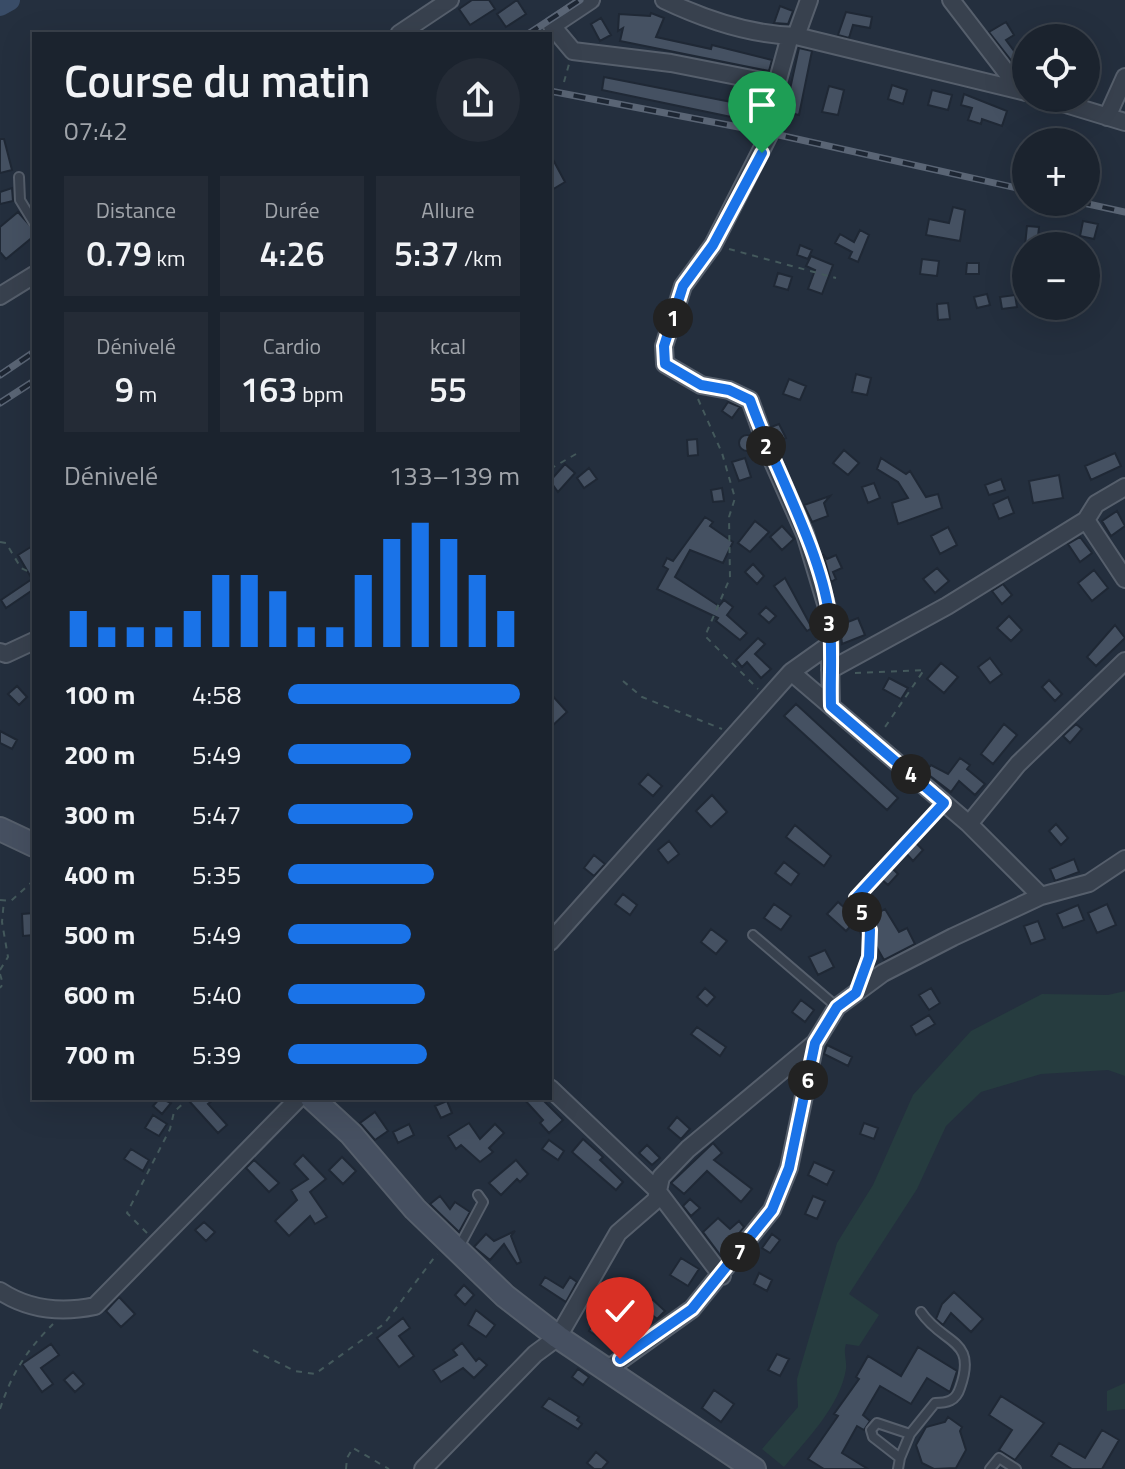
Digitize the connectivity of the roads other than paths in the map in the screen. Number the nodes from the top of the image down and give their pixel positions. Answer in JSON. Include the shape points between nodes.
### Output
{"nodes":[{"id":1,"x":450,"y":0,"type":"edge"},
{"id":2,"x":591,"y":0,"type":"edge"},
{"id":3,"x":664,"y":0,"type":"edge"},
{"id":4,"x":809,"y":0,"type":"edge"},
{"id":5,"x":951,"y":0,"type":"edge"},
{"id":6,"x":402,"y":32,"type":"edge"},
{"id":7,"x":793,"y":36,"type":"junction"},
{"id":8,"x":1012,"y":77,"type":"edge"},
{"id":9,"x":1125,"y":77,"type":"edge"},
{"id":10,"x":777,"y":84,"type":"junction"},
{"id":11,"x":1012,"y":88,"type":"edge"},
{"id":12,"x":1091,"y":112,"type":"edge"},
{"id":13,"x":1107,"y":117,"type":"junction"},
{"id":14,"x":1125,"y":122,"type":"edge"},
{"id":15,"x":19,"y":177,"type":"dead end"},
{"id":16,"x":32,"y":220,"type":"edge"},
{"id":17,"x":32,"y":276,"type":"edge"},
{"id":18,"x":0,"y":296,"type":"edge"},
{"id":19,"x":1125,"y":487,"type":"edge"},
{"id":20,"x":1086,"y":520,"type":"junction"},
{"id":21,"x":1125,"y":579,"type":"edge"},
{"id":22,"x":32,"y":642,"type":"edge"},
{"id":23,"x":829,"y":645,"type":"junction"},
{"id":24,"x":0,"y":652,"type":"edge"},
{"id":25,"x":1125,"y":661,"type":"edge"},
{"id":26,"x":791,"y":672,"type":"junction"},
{"id":27,"x":830,"y":672,"type":"junction"},
{"id":28,"x":831,"y":706,"type":"junction"},
{"id":29,"x":969,"y":824,"type":"junction"},
{"id":30,"x":0,"y":829,"type":"edge"},
{"id":31,"x":32,"y":844,"type":"edge"},
{"id":32,"x":1125,"y":859,"type":"edge"},
{"id":33,"x":1041,"y":896,"type":"junction"},
{"id":34,"x":753,"y":935,"type":"dead end"},
{"id":35,"x":552,"y":940,"type":"edge"},
{"id":36,"x":837,"y":1007,"type":"junction"},
{"id":37,"x":815,"y":1043,"type":"junction"},
{"id":38,"x":552,"y":1090,"type":"edge"},
{"id":39,"x":297,"y":1100,"type":"edge"},
{"id":40,"x":314,"y":1100,"type":"edge"},
{"id":41,"x":656,"y":1189,"type":"junction"},
{"id":42,"x":478,"y":1195,"type":"dead end"},
{"id":43,"x":453,"y":1246,"type":"junction"},
{"id":44,"x":722,"y":1276,"type":"junction"},
{"id":45,"x":0,"y":1291,"type":"edge"},
{"id":46,"x":921,"y":1312,"type":"dead end"},
{"id":47,"x":558,"y":1337,"type":"junction"},
{"id":48,"x":608,"y":1369,"type":"junction"},
{"id":49,"x":910,"y":1434,"type":"junction"},
{"id":50,"x":900,"y":1458,"type":"junction"},
{"id":51,"x":423,"y":1469,"type":"edge"},
{"id":52,"x":754,"y":1469,"type":"edge"},
{"id":53,"x":898,"y":1469,"type":"edge"},
{"id":54,"x":990,"y":1469,"type":"edge"},
{"id":55,"x":1016,"y":1469,"type":"edge"}],
"edges":[{"from":1,"to":6,"type":"street"},
{"from":2,"to":10,"type":"street","via":[[552,26],[573,51]]},
{"from":3,"to":7,"type":"street","via":[[702,18]]},
{"from":4,"to":7,"type":"street"},
{"from":5,"to":8,"type":"street"},
{"from":7,"to":10,"type":"street"},
{"from":7,"to":11,"type":"street"},
{"from":9,"to":13,"type":"street"},
{"from":10,"to":23,"type":"street","via":[[770,133],[713,245],[683,286],[664,346],[665,364],[701,385],[750,400],[805,534],[829,614]]},
{"from":12,"to":13,"type":"street"},
{"from":13,"to":14,"type":"street"},
{"from":15,"to":16,"type":"lane","via":[[20,200]]},
{"from":17,"to":18,"type":"street"},
{"from":19,"to":20,"type":"street","via":[[1096,504]]},
{"from":20,"to":21,"type":"street"},
{"from":20,"to":27,"type":"street"},
{"from":22,"to":24,"type":"street"},
{"from":23,"to":26,"type":"street"},
{"from":23,"to":27,"type":"street"},
{"from":25,"to":29,"type":"street","via":[[1018,764]]},
{"from":26,"to":28,"type":"street"},
{"from":26,"to":35,"type":"street"},
{"from":27,"to":28,"type":"street"},
{"from":28,"to":29,"type":"street"},
{"from":29,"to":33,"type":"street"},
{"from":30,"to":31,"type":"main road"},
{"from":32,"to":33,"type":"street","via":[[1089,883]]},
{"from":33,"to":36,"type":"street","via":[[883,973]]},
{"from":34,"to":36,"type":"lane"},
{"from":36,"to":37,"type":"street"},
{"from":37,"to":41,"type":"street","via":[[688,1149]]},
{"from":37,"to":44,"type":"street","via":[[789,1168],[778,1196]]},
{"from":38,"to":41,"type":"street"},
{"from":39,"to":45,"type":"street","via":[[95,1306],[65,1312],[16,1302]]},
{"from":40,"to":43,"type":"main road"},
{"from":41,"to":44,"type":"street"},
{"from":41,"to":47,"type":"street","via":[[656,1200],[618,1233]]},
{"from":42,"to":43,"type":"lane","via":[[483,1202]]},
{"from":43,"to":47,"type":"main road"},
{"from":44,"to":48,"type":"street","via":[[692,1309]]},
{"from":46,"to":49,"type":"lane","via":[[966,1356],[958,1394],[948,1403],[935,1403]]},
{"from":47,"to":48,"type":"main road"},
{"from":47,"to":51,"type":"street"},
{"from":48,"to":52,"type":"main road"},
{"from":49,"to":50,"type":"lane"},
{"from":49,"to":50,"type":"lane","via":[[877,1423],[871,1430]]},
{"from":50,"to":53,"type":"lane"},
{"from":54,"to":55,"type":"lane","via":[[999,1458]]}]}
